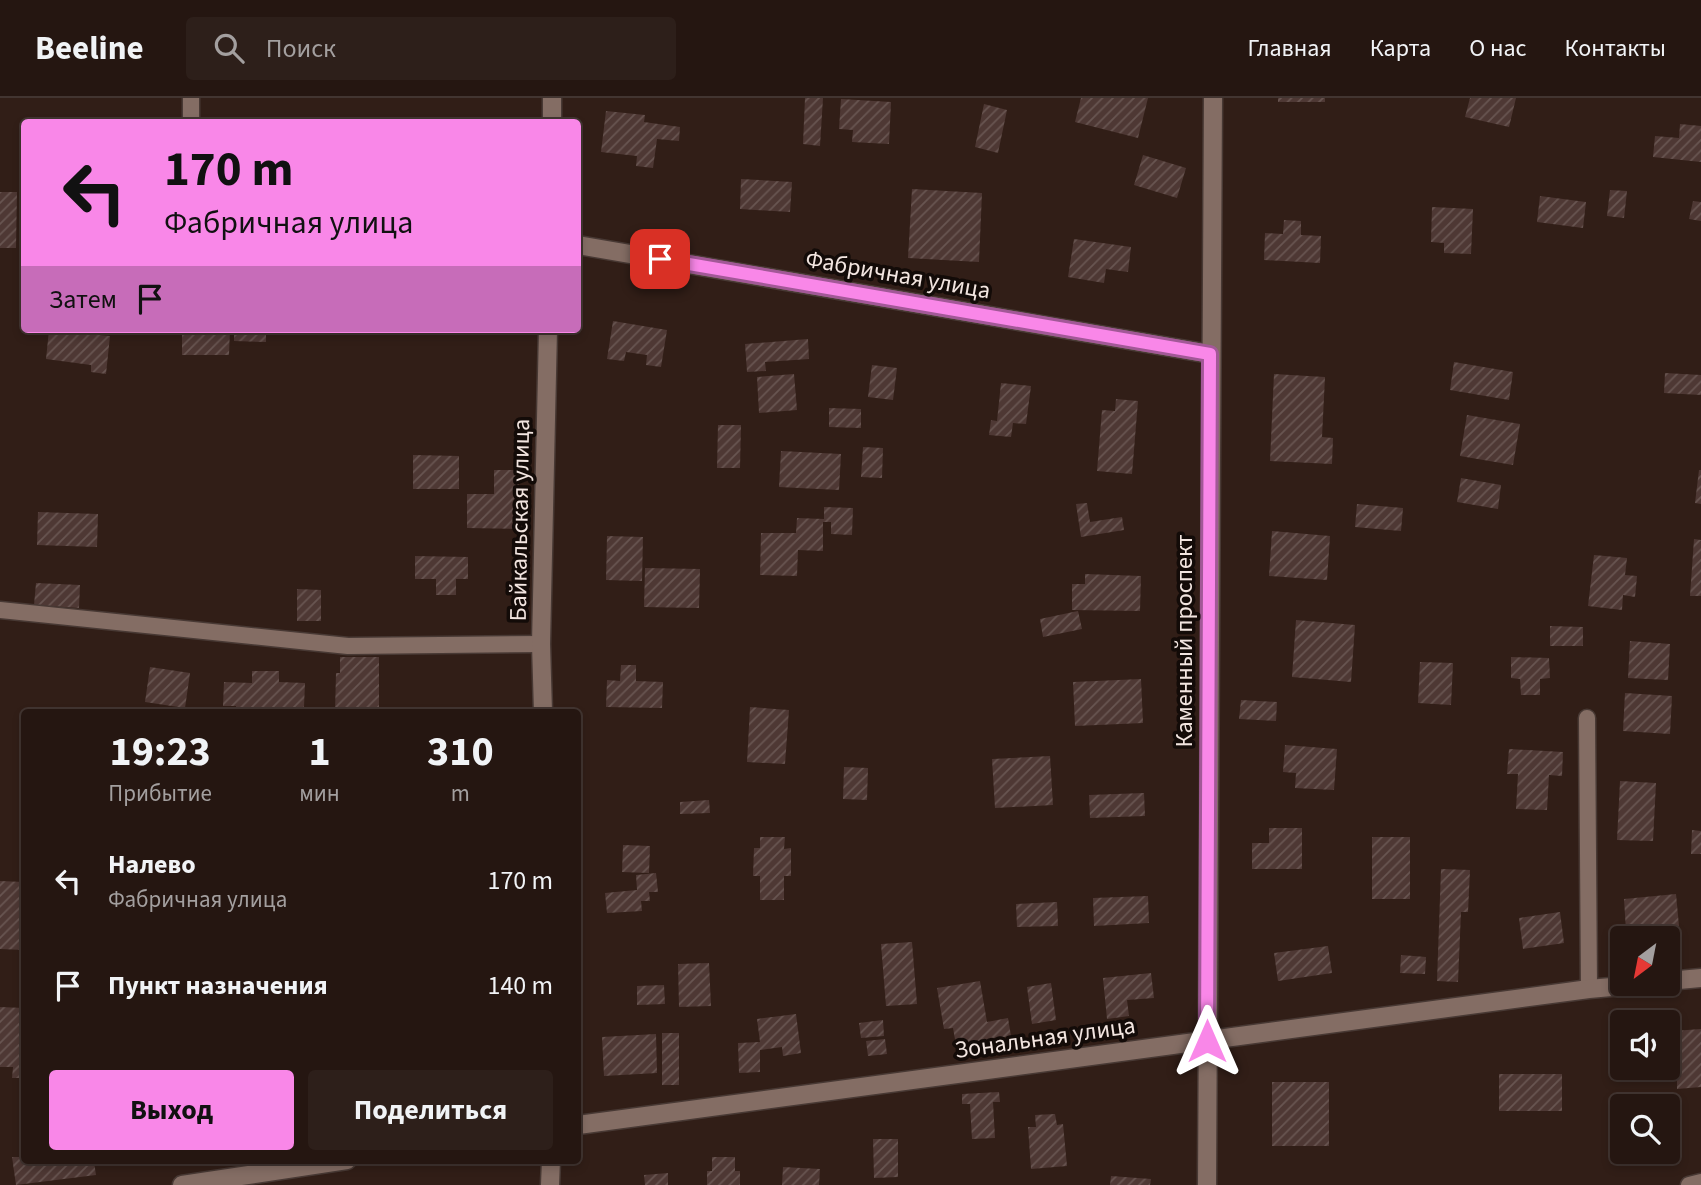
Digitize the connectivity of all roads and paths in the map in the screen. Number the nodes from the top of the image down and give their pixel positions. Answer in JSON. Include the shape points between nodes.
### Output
{"nodes":[{"id":1,"x":191,"y":98,"type":"edge"},
{"id":2,"x":552,"y":98,"type":"edge"},
{"id":3,"x":1213,"y":98,"type":"edge"},
{"id":4,"x":191,"y":119,"type":"edge"},
{"id":5,"x":552,"y":119,"type":"edge"},
{"id":6,"x":581,"y":246,"type":"edge"},
{"id":7,"x":548,"y":333,"type":"edge"},
{"id":8,"x":1210,"y":354,"type":"junction"},
{"id":9,"x":0,"y":610,"type":"edge"},
{"id":10,"x":541,"y":644,"type":"junction"},
{"id":11,"x":543,"y":709,"type":"edge"},
{"id":12,"x":1587,"y":718,"type":"dead end"},
{"id":13,"x":1701,"y":978,"type":"edge"},
{"id":14,"x":1680,"y":980,"type":"edge"},
{"id":15,"x":1610,"y":987,"type":"edge"},
{"id":16,"x":1589,"y":989,"type":"junction"},
{"id":17,"x":1207,"y":1041,"type":"junction"},
{"id":18,"x":581,"y":1125,"type":"edge"},
{"id":19,"x":321,"y":1164,"type":"edge"},
{"id":20,"x":551,"y":1164,"type":"edge"},
{"id":21,"x":1701,"y":1182,"type":"edge"},
{"id":22,"x":182,"y":1185,"type":"edge"},
{"id":23,"x":551,"y":1185,"type":"edge"},
{"id":24,"x":1207,"y":1185,"type":"edge"},
{"id":25,"x":1689,"y":1185,"type":"edge"}],
"edges":[{"from":1,"to":4,"type":"lane"},
{"from":2,"to":5,"type":"street"},
{"from":3,"to":8,"type":"street","name":"Каменный проспект"},
{"from":6,"to":8,"type":"street","name":"Фабричная улица"},
{"from":7,"to":10,"type":"street","name":"Байкальская улица"},
{"from":8,"to":17,"type":"street","name":"Каменный проспект"},
{"from":9,"to":10,"type":"lane","via":[[348,646]]},
{"from":10,"to":11,"type":"street","name":"Байкальская улица"},
{"from":12,"to":16,"type":"lane"},
{"from":13,"to":14,"type":"street"},
{"from":15,"to":16,"type":"street","name":"Зональная улица"},
{"from":16,"to":17,"type":"street","name":"Зональная улица"},
{"from":17,"to":18,"type":"street","name":"Зональная улица"},
{"from":17,"to":24,"type":"street","name":"Каменный проспект"},
{"from":19,"to":22,"type":"street"},
{"from":20,"to":23,"type":"street"},
{"from":21,"to":25,"type":"lane"}]}
